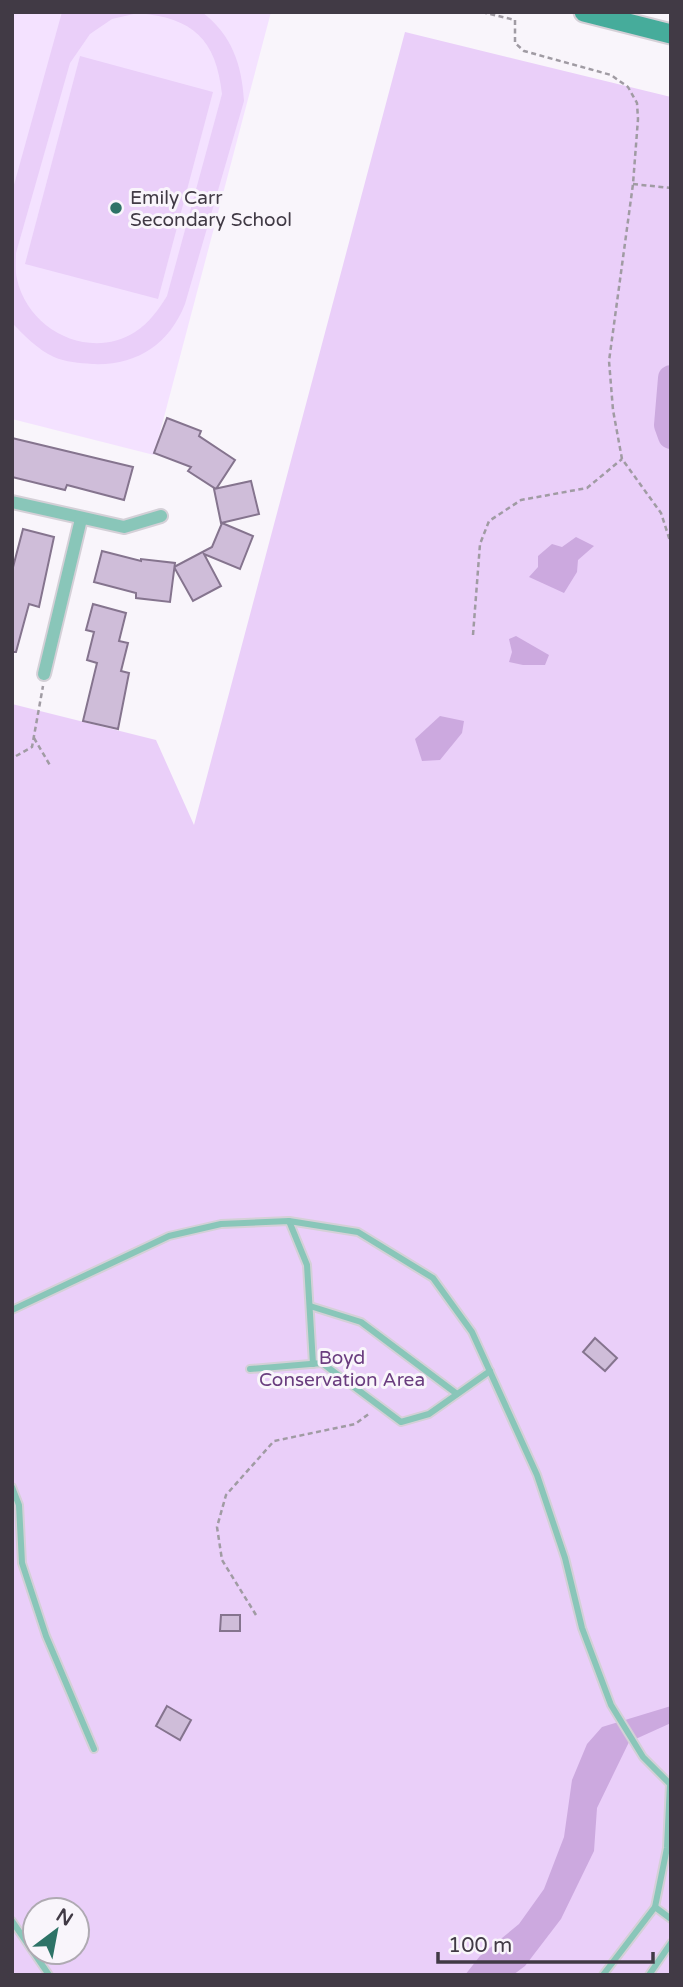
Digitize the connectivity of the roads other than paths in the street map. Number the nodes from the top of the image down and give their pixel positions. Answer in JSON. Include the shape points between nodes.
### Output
{"nodes":[{"id":1,"x":584,"y":12,"type":"edge"},
{"id":2,"x":671,"y":34,"type":"edge"},
{"id":3,"x":12,"y":502,"type":"edge"},
{"id":4,"x":161,"y":516,"type":"dead end"},
{"id":5,"x":81,"y":519,"type":"junction"},
{"id":6,"x":44,"y":674,"type":"road end"},
{"id":7,"x":289,"y":1221,"type":"junction"},
{"id":8,"x":310,"y":1306,"type":"junction"},
{"id":9,"x":12,"y":1310,"type":"edge"},
{"id":10,"x":313,"y":1364,"type":"junction"},
{"id":11,"x":250,"y":1369,"type":"dead end"},
{"id":12,"x":490,"y":1371,"type":"junction"},
{"id":13,"x":457,"y":1394,"type":"junction"},
{"id":14,"x":12,"y":1487,"type":"edge"},
{"id":15,"x":94,"y":1749,"type":"dead end"},
{"id":16,"x":670,"y":1784,"type":"edge"},
{"id":17,"x":655,"y":1907,"type":"junction"},
{"id":18,"x":671,"y":1919,"type":"edge"},
{"id":19,"x":12,"y":1921,"type":"edge"},
{"id":20,"x":671,"y":1943,"type":"edge"},
{"id":21,"x":49,"y":1975,"type":"edge"},
{"id":22,"x":603,"y":1975,"type":"edge"},
{"id":23,"x":649,"y":1975,"type":"edge"}],
"edges":[{"from":1,"to":2,"type":"main road"},
{"from":3,"to":5,"type":"street"},
{"from":4,"to":5,"type":"street","via":[[124,527]]},
{"from":5,"to":6,"type":"street"},
{"from":7,"to":8,"type":"lane","via":[[307,1265]]},
{"from":7,"to":9,"type":"lane","via":[[221,1224],[169,1236]]},
{"from":7,"to":12,"type":"lane","via":[[358,1232],[433,1278],[472,1332]]},
{"from":8,"to":10,"type":"lane"},
{"from":8,"to":13,"type":"lane","via":[[361,1322]]},
{"from":10,"to":11,"type":"lane"},
{"from":10,"to":13,"type":"lane","via":[[323,1363],[401,1422],[429,1413]]},
{"from":12,"to":13,"type":"lane"},
{"from":12,"to":16,"type":"lane","via":[[537,1475],[582,1628],[611,1705],[643,1757]]},
{"from":14,"to":15,"type":"lane","via":[[19,1505],[22,1563],[46,1636]]},
{"from":16,"to":17,"type":"lane","via":[[667,1848]]},
{"from":17,"to":18,"type":"lane"},
{"from":17,"to":22,"type":"lane"},
{"from":19,"to":21,"type":"lane"},
{"from":20,"to":23,"type":"lane"}]}
